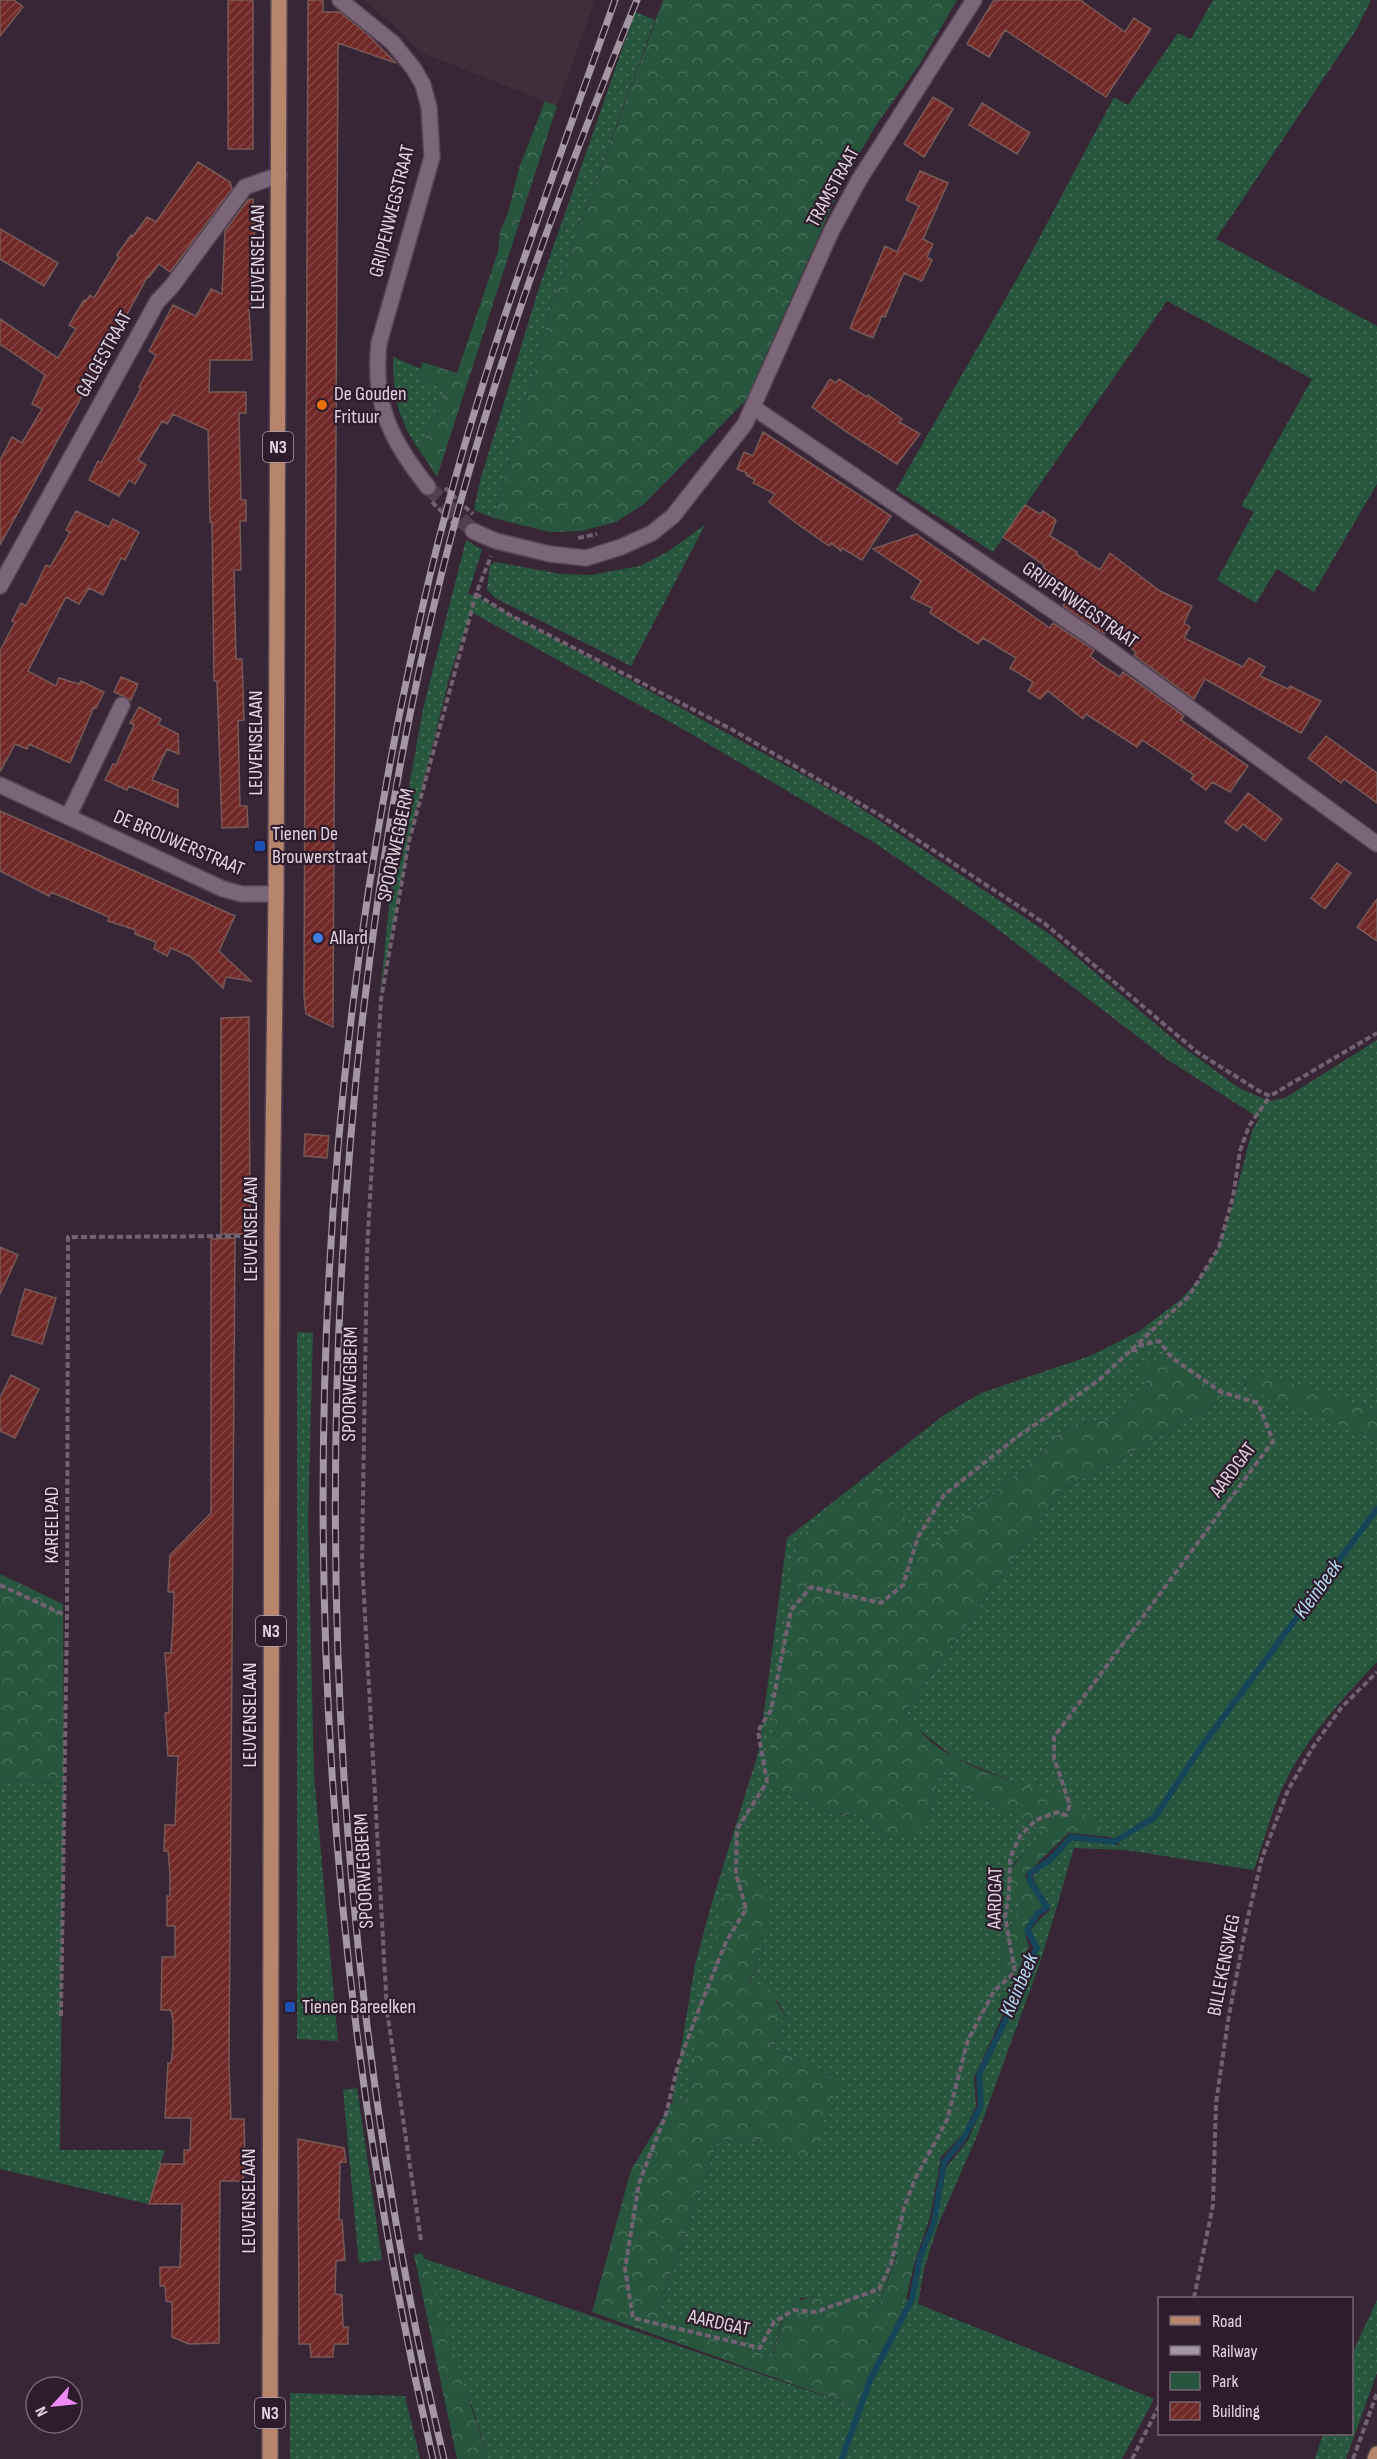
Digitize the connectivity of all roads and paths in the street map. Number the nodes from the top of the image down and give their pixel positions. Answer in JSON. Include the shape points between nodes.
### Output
{"nodes":[{"id":1,"x":279,"y":0,"type":"edge"},
{"id":2,"x":340,"y":0,"type":"edge"},
{"id":3,"x":974,"y":0,"type":"edge"},
{"id":4,"x":279,"y":175,"type":"junction"},
{"id":5,"x":754,"y":408,"type":"junction"},
{"id":6,"x":432,"y":489,"type":"junction"},
{"id":7,"x":471,"y":527,"type":"junction"},
{"id":8,"x":603,"y":533,"type":"dead end"},
{"id":9,"x":568,"y":539,"type":"dead end"},
{"id":10,"x":498,"y":555,"type":"dead end"},
{"id":11,"x":0,"y":586,"type":"edge"},
{"id":12,"x":476,"y":594,"type":"junction"},
{"id":13,"x":123,"y":705,"type":"dead end"},
{"id":14,"x":0,"y":785,"type":"edge"},
{"id":15,"x":68,"y":817,"type":"junction"},
{"id":16,"x":1377,"y":844,"type":"edge"},
{"id":17,"x":276,"y":894,"type":"junction"},
{"id":18,"x":1377,"y":1033,"type":"edge"},
{"id":19,"x":1270,"y":1096,"type":"junction"},
{"id":20,"x":272,"y":1236,"type":"junction"},
{"id":21,"x":1131,"y":1350,"type":"junction"},
{"id":22,"x":0,"y":1585,"type":"edge"},
{"id":23,"x":67,"y":1616,"type":"junction"},
{"id":24,"x":1377,"y":1672,"type":"edge"},
{"id":25,"x":60,"y":2016,"type":"dead end"},
{"id":26,"x":421,"y":2240,"type":"dead end"},
{"id":27,"x":1194,"y":2297,"type":"edge"},
{"id":28,"x":1377,"y":2393,"type":"edge"},
{"id":29,"x":1158,"y":2408,"type":"edge"},
{"id":30,"x":1377,"y":2454,"type":"edge"},
{"id":31,"x":270,"y":2459,"type":"edge"},
{"id":32,"x":1132,"y":2459,"type":"edge"},
{"id":33,"x":1353,"y":2459,"type":"edge"},
{"id":34,"x":1375,"y":2459,"type":"edge"}],
"edges":[{"from":1,"to":4,"type":"main road","name":"LEUVENSELAAN","number":"N3"},
{"from":2,"to":6,"type":"street","name":"GRIJPENWEGSTRAAT","via":[[393,43],[423,85],[429,107],[432,157],[379,343],[376,368],[378,394],[394,439],[406,460]]},
{"from":3,"to":5,"type":"street","name":"TRAMSTRAAT","via":[[859,180],[831,232]]},
{"from":4,"to":11,"type":"street","name":"GALGESTRAAT","via":[[245,187],[157,302]]},
{"from":4,"to":17,"type":"main road","name":"LEUVENSELAAN","number":"N3"},
{"from":5,"to":7,"type":"street","via":[[673,516],[652,533],[621,547],[586,558],[550,554],[496,542]]},
{"from":5,"to":16,"type":"street","name":"GRIJPENWEGSTRAAT","via":[[1099,642]]},
{"from":6,"to":7,"type":"path"},
{"from":6,"to":7,"type":"path"},
{"from":8,"to":9,"type":"path"},
{"from":10,"to":12,"type":"path","name":"SPOORWEGBERM","via":[[492,552]]},
{"from":12,"to":19,"type":"path","via":[[729,728],[878,814],[1044,923],[1197,1052]]},
{"from":12,"to":26,"type":"path","name":"SPOORWEGBERM","via":[[409,841],[381,999],[367,1253],[362,1561],[385,1987]]},
{"from":13,"to":15,"type":"street"},
{"from":14,"to":15,"type":"street","name":"DE BROUWERSTRAAT"},
{"from":15,"to":17,"type":"street","name":"DE BROUWERSTRAAT","via":[[222,889],[242,894]]},
{"from":17,"to":20,"type":"main road","name":"LEUVENSELAAN","number":"N3"},
{"from":18,"to":19,"type":"path","name":"AARDGAT"},
{"from":19,"to":21,"type":"path","name":"AARDGAT","via":[[1249,1126],[1240,1151],[1219,1247],[1189,1296]]},
{"from":20,"to":23,"type":"path","name":"KAREELPAD","via":[[68,1237]]},
{"from":20,"to":31,"type":"main road","name":"LEUVENSELAAN","number":"N3"},
{"from":21,"to":21,"type":"path","name":"AARDGAT","via":[[1099,1380],[1013,1440],[944,1495],[918,1538],[903,1585],[881,1603],[811,1587],[790,1610],[771,1710],[758,1731],[766,1782],[736,1829],[736,1874],[746,1909],[726,1942],[699,2009],[678,2065],[666,2114],[639,2183],[625,2269],[633,2318],[760,2348],[774,2322],[794,2310],[816,2312],[879,2289],[891,2264],[915,2180],[946,2120],[968,2040],[994,1991],[1014,1972],[1005,1917],[1010,1858],[1020,1836],[1036,1820],[1057,1812],[1066,1815],[1070,1805],[1054,1758],[1054,1737],[1273,1441],[1258,1403],[1221,1392],[1172,1358],[1159,1341]]},
{"from":22,"to":23,"type":"path"},
{"from":23,"to":25,"type":"path","name":"KAREELPAD"},
{"from":24,"to":27,"type":"path","name":"BILLEKENSWEG","via":[[1341,1708],[1313,1747],[1288,1790],[1263,1858],[1228,2021],[1216,2103],[1214,2205]]},
{"from":28,"to":33,"type":"path"},
{"from":29,"to":32,"type":"path"},
{"from":30,"to":34,"type":"main road"}]}
